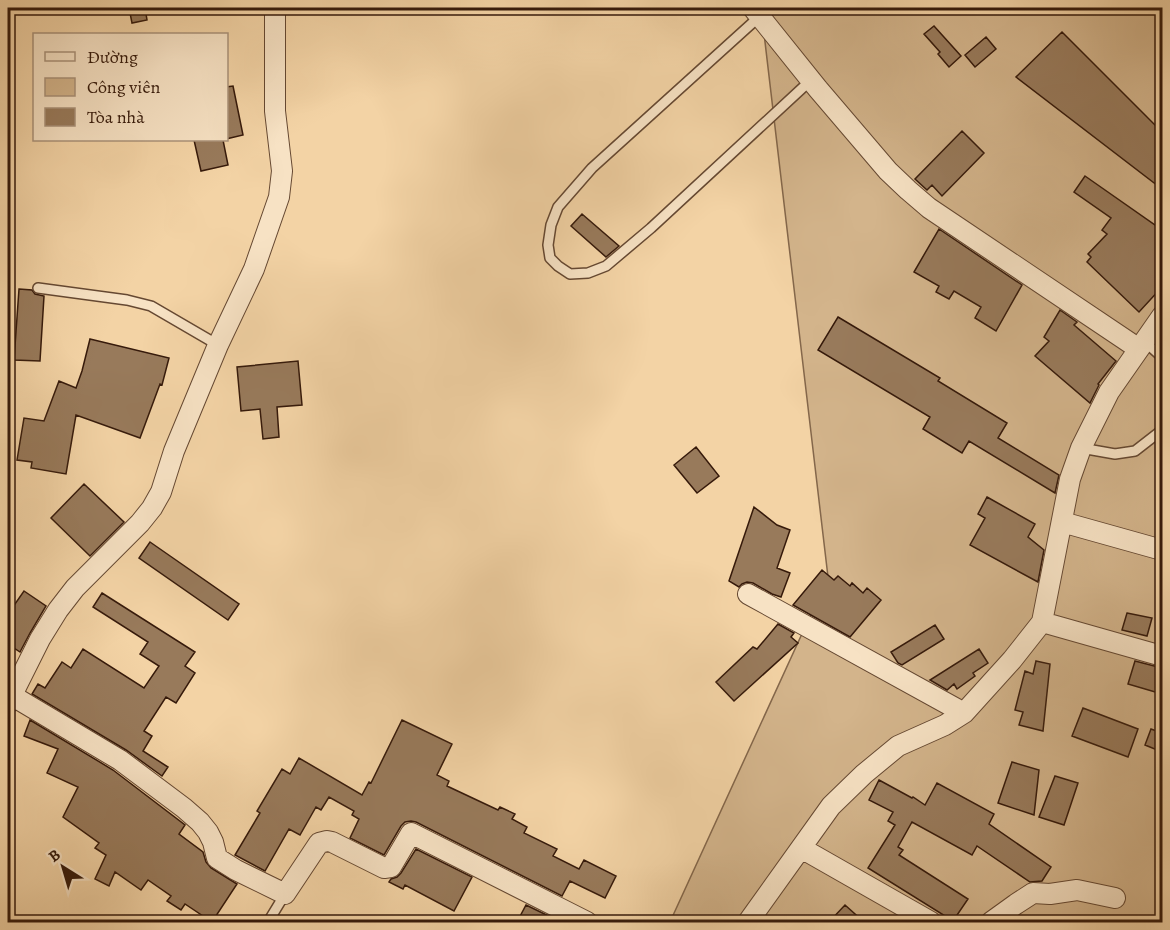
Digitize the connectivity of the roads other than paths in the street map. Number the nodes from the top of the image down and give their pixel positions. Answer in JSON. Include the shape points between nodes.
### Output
{"nodes":[{"id":1,"x":275,"y":8,"type":"edge"},
{"id":2,"x":756,"y":12,"type":"edge"},
{"id":3,"x":811,"y":80,"type":"junction"},
{"id":4,"x":38,"y":288,"type":"dead end"},
{"id":5,"x":1162,"y":315,"type":"edge"},
{"id":6,"x":218,"y":345,"type":"junction"},
{"id":7,"x":1141,"y":345,"type":"junction"},
{"id":8,"x":1162,"y":357,"type":"edge"},
{"id":9,"x":1162,"y":430,"type":"edge"},
{"id":10,"x":1081,"y":448,"type":"junction"},
{"id":11,"x":1062,"y":522,"type":"junction"},
{"id":12,"x":1162,"y":550,"type":"edge"},
{"id":13,"x":748,"y":594,"type":"dead end"},
{"id":14,"x":1042,"y":622,"type":"junction"},
{"id":15,"x":1162,"y":656,"type":"edge"},
{"id":16,"x":9,"y":699,"type":"edge"},
{"id":17,"x":964,"y":713,"type":"junction"},
{"id":18,"x":801,"y":848,"type":"junction"},
{"id":19,"x":285,"y":894,"type":"junction"},
{"id":20,"x":1115,"y":898,"type":"dead end"},
{"id":21,"x":268,"y":922,"type":"edge"},
{"id":22,"x":587,"y":922,"type":"edge"},
{"id":23,"x":748,"y":922,"type":"edge"},
{"id":24,"x":931,"y":922,"type":"edge"},
{"id":25,"x":991,"y":922,"type":"edge"}],
"edges":[{"from":1,"to":6,"type":"street","via":[[275,111],[282,171],[279,197],[254,269]]},
{"from":2,"to":3,"type":"street"},
{"from":2,"to":3,"type":"lane","via":[[592,168],[558,207],[551,225],[550,258],[570,274],[606,266]]},
{"from":3,"to":7,"type":"street","via":[[888,171],[929,208]]},
{"from":4,"to":6,"type":"lane","via":[[151,306]]},
{"from":5,"to":7,"type":"street"},
{"from":6,"to":16,"type":"street","via":[[152,508],[58,610]]},
{"from":7,"to":8,"type":"lane"},
{"from":7,"to":10,"type":"street","via":[[1109,392]]},
{"from":9,"to":10,"type":"lane","via":[[1135,451],[1115,454]]},
{"from":10,"to":11,"type":"street"},
{"from":11,"to":12,"type":"street"},
{"from":11,"to":14,"type":"street"},
{"from":13,"to":17,"type":"street"},
{"from":14,"to":15,"type":"street"},
{"from":14,"to":17,"type":"street"},
{"from":16,"to":19,"type":"street","via":[[120,760],[200,822],[220,860]]},
{"from":17,"to":18,"type":"street","via":[[898,746],[864,774],[825,814]]},
{"from":18,"to":23,"type":"street"},
{"from":18,"to":24,"type":"street"},
{"from":19,"to":21,"type":"lane"},
{"from":19,"to":22,"type":"street","via":[[323,841],[384,868],[391,867],[411,833]]},
{"from":20,"to":25,"type":"street","via":[[1077,890],[1033,893]]}]}
